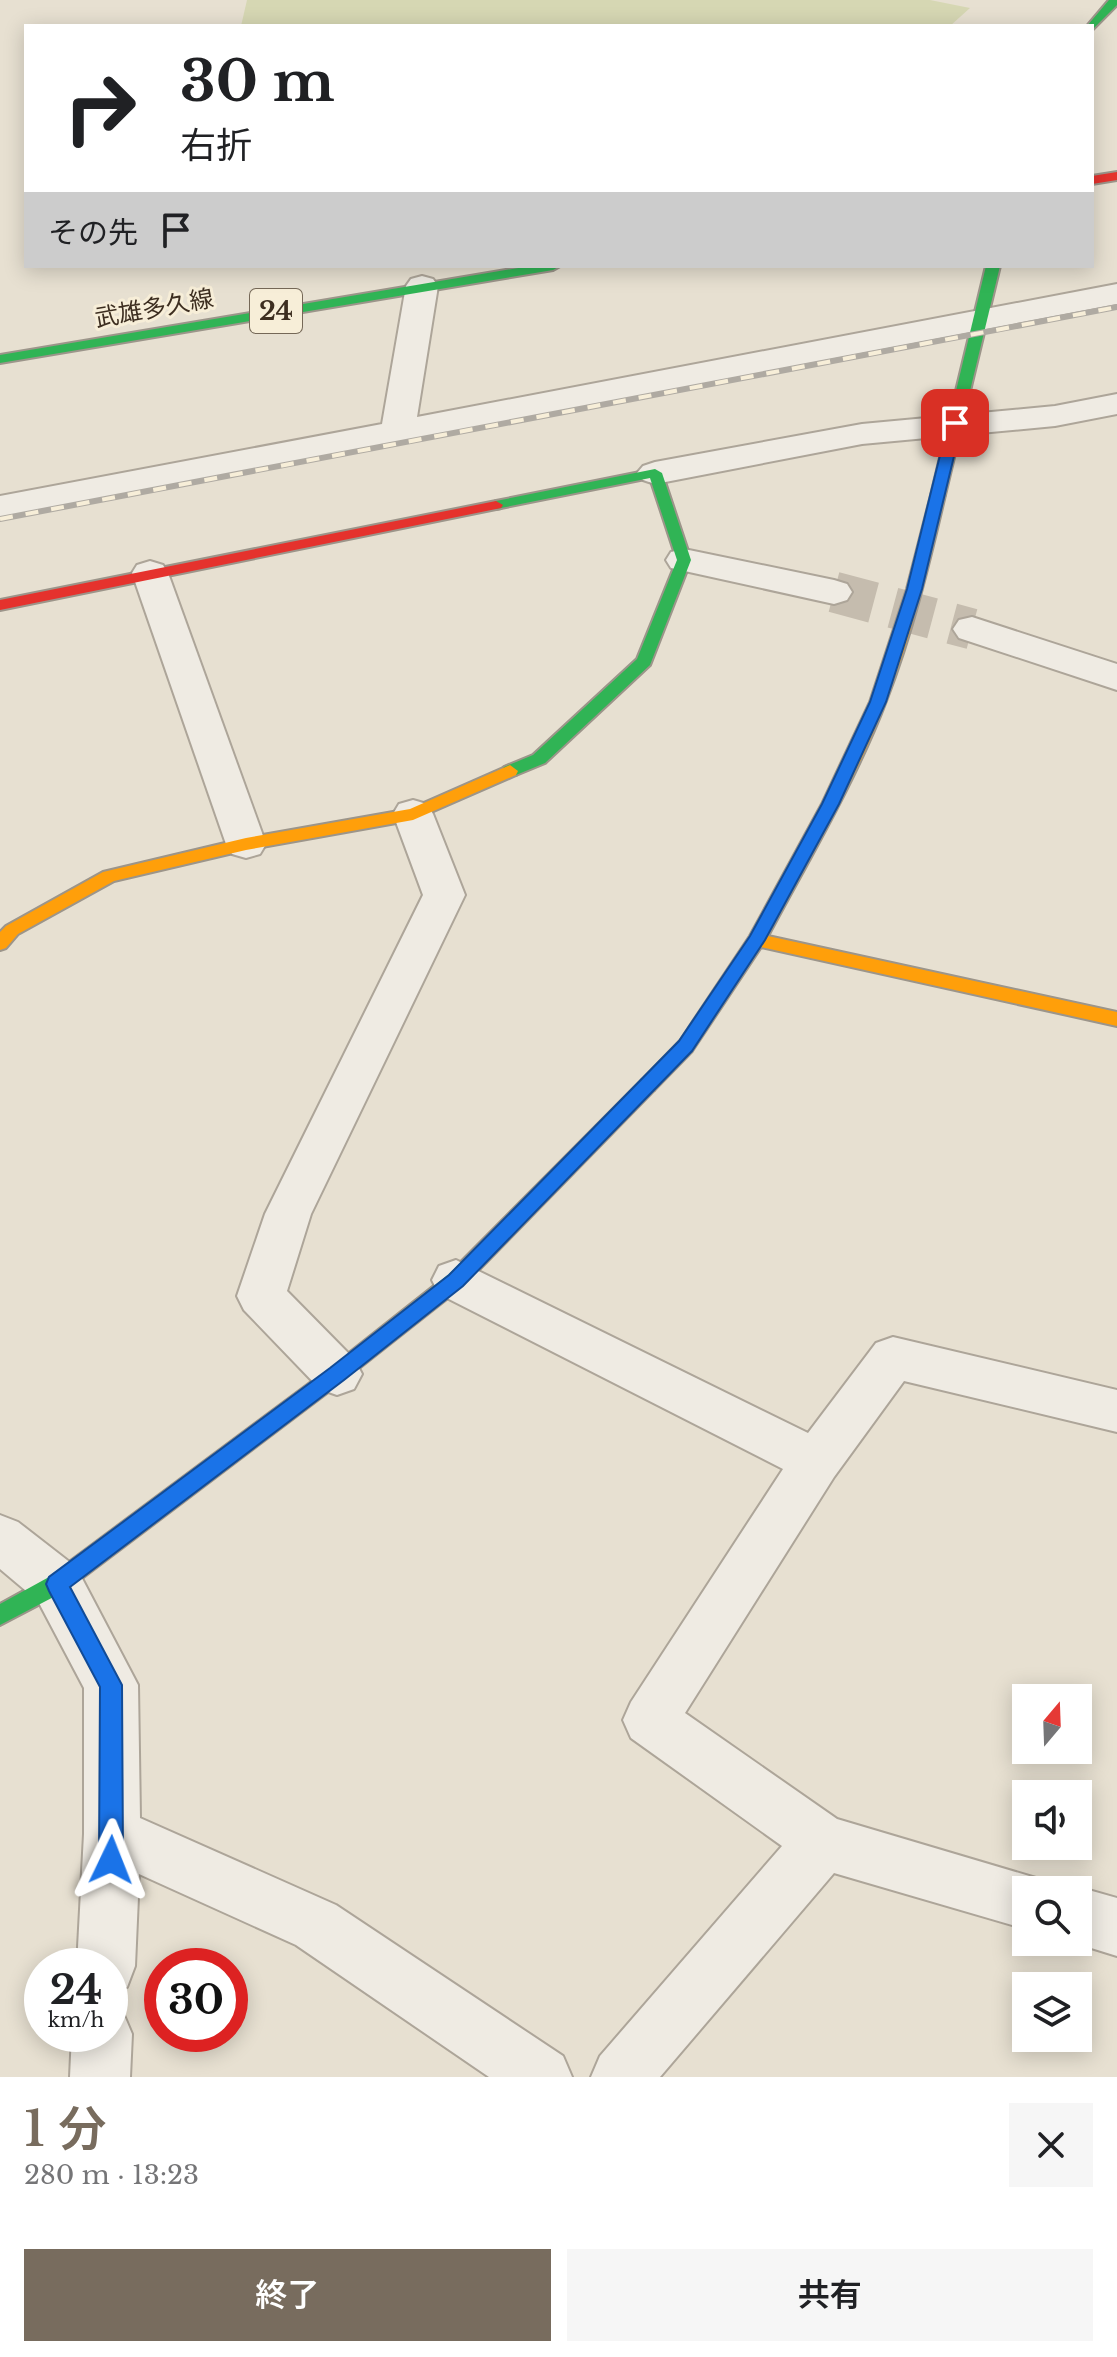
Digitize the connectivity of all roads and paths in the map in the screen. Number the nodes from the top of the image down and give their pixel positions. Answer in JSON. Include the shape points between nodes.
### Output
{"nodes":[{"id":1,"x":1115,"y":0,"type":"edge"},
{"id":2,"x":1094,"y":25,"type":"edge"},
{"id":3,"x":1117,"y":176,"type":"edge"},
{"id":4,"x":1094,"y":180,"type":"edge"},
{"id":5,"x":540,"y":268,"type":"edge"},
{"id":6,"x":993,"y":268,"type":"edge"},
{"id":7,"x":422,"y":286,"type":"junction"},
{"id":8,"x":1117,"y":294,"type":"edge"},
{"id":9,"x":980,"y":320,"type":"junction"},
{"id":10,"x":0,"y":359,"type":"edge"},
{"id":11,"x":1117,"y":404,"type":"edge"},
{"id":12,"x":955,"y":423,"type":"junction"},
{"id":13,"x":398,"y":431,"type":"junction"},
{"id":14,"x":655,"y":473,"type":"junction"},
{"id":15,"x":0,"y":507,"type":"edge"},
{"id":16,"x":684,"y":560,"type":"junction"},
{"id":17,"x":150,"y":573,"type":"junction"},
{"id":18,"x":834,"y":592,"type":"tunnel mouth"},
{"id":19,"x":0,"y":605,"type":"edge"},
{"id":20,"x":972,"y":629,"type":"tunnel mouth"},
{"id":21,"x":1117,"y":677,"type":"edge"},
{"id":22,"x":413,"y":814,"type":"junction"},
{"id":23,"x":246,"y":844,"type":"junction"},
{"id":24,"x":757,"y":940,"type":"junction"},
{"id":25,"x":0,"y":944,"type":"edge"},
{"id":26,"x":1117,"y":1019,"type":"edge"},
{"id":27,"x":456,"y":1280,"type":"junction"},
{"id":28,"x":337,"y":1374,"type":"junction"},
{"id":29,"x":1117,"y":1411,"type":"edge"},
{"id":30,"x":816,"y":1461,"type":"junction"},
{"id":31,"x":0,"y":1538,"type":"edge"},
{"id":32,"x":57,"y":1584,"type":"junction"},
{"id":33,"x":0,"y":1615,"type":"edge"},
{"id":34,"x":112,"y":1834,"type":"junction"},
{"id":35,"x":823,"y":1842,"type":"junction"},
{"id":36,"x":1012,"y":1897,"type":"edge"},
{"id":37,"x":1092,"y":1920,"type":"edge"},
{"id":38,"x":1117,"y":1927,"type":"edge"},
{"id":39,"x":107,"y":1948,"type":"edge"},
{"id":40,"x":101,"y":2052,"type":"edge"},
{"id":41,"x":100,"y":2077,"type":"edge"},
{"id":42,"x":542,"y":2077,"type":"edge"},
{"id":43,"x":621,"y":2077,"type":"edge"}],
"edges":[{"from":1,"to":2,"type":"street"},
{"from":3,"to":4,"type":"street"},
{"from":5,"to":7,"type":"street","name":"武雄多久線","number":"24"},
{"from":6,"to":9,"type":"street"},
{"from":7,"to":10,"type":"street","name":"武雄多久線","number":"24"},
{"from":7,"to":13,"type":"street"},
{"from":8,"to":9,"type":"street"},
{"from":9,"to":12,"type":"street"},
{"from":9,"to":13,"type":"street"},
{"from":11,"to":12,"type":"street","via":[[1055,416]]},
{"from":12,"to":14,"type":"street","via":[[862,434]]},
{"from":12,"to":24,"type":"street","via":[[915,589],[878,702]]},
{"from":13,"to":15,"type":"street"},
{"from":14,"to":16,"type":"street"},
{"from":14,"to":17,"type":"street"},
{"from":16,"to":18,"type":"street"},
{"from":16,"to":22,"type":"street","via":[[644,661],[539,759]]},
{"from":17,"to":19,"type":"street"},
{"from":17,"to":23,"type":"street"},
{"from":20,"to":21,"type":"street"},
{"from":22,"to":23,"type":"street"},
{"from":22,"to":28,"type":"street","via":[[444,895],[288,1214],[261,1296]]},
{"from":23,"to":25,"type":"street","via":[[109,876],[12,930]]},
{"from":24,"to":26,"type":"street"},
{"from":24,"to":27,"type":"street","via":[[686,1046]]},
{"from":27,"to":28,"type":"street"},
{"from":27,"to":30,"type":"street"},
{"from":28,"to":32,"type":"street"},
{"from":29,"to":30,"type":"street","via":[[893,1358]]},
{"from":30,"to":35,"type":"street","via":[[650,1720]]},
{"from":31,"to":32,"type":"street"},
{"from":32,"to":33,"type":"street"},
{"from":32,"to":34,"type":"street","via":[[111,1685]]},
{"from":34,"to":39,"type":"street"},
{"from":34,"to":42,"type":"street","via":[[316,1925]]},
{"from":35,"to":36,"type":"street"},
{"from":35,"to":43,"type":"street"},
{"from":37,"to":38,"type":"street"},
{"from":40,"to":41,"type":"street"}]}
